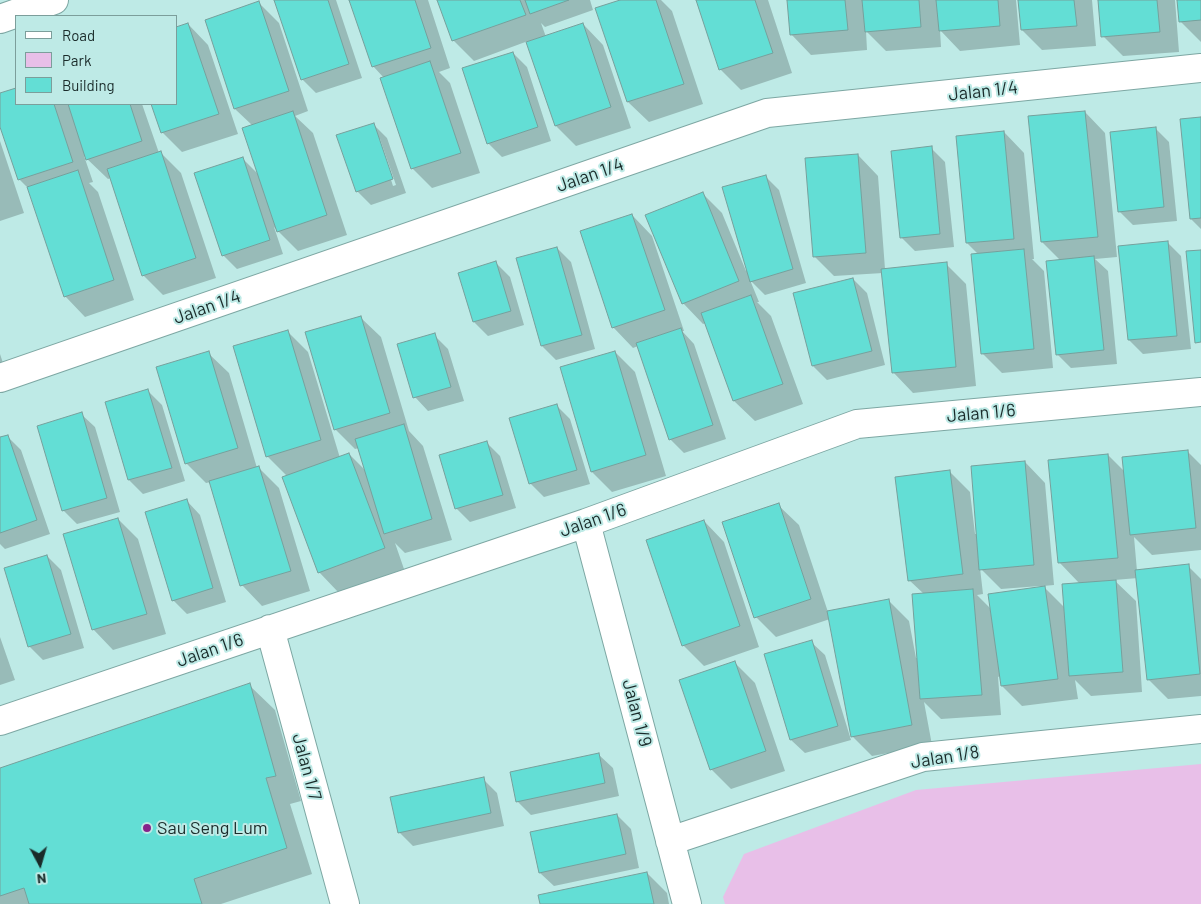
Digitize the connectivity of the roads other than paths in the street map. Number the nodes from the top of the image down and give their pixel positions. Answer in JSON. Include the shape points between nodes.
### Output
{"nodes":[{"id":1,"x":54,"y":0,"type":"edge"},
{"id":2,"x":0,"y":19,"type":"edge"},
{"id":3,"x":1201,"y":68,"type":"edge"},
{"id":4,"x":0,"y":378,"type":"edge"},
{"id":5,"x":1201,"y":392,"type":"edge"},
{"id":6,"x":586,"y":523,"type":"junction"},
{"id":7,"x":270,"y":629,"type":"junction"},
{"id":8,"x":0,"y":721,"type":"edge"},
{"id":9,"x":1201,"y":729,"type":"edge"},
{"id":10,"x":670,"y":841,"type":"junction"},
{"id":11,"x":345,"y":904,"type":"edge"},
{"id":12,"x":687,"y":904,"type":"edge"}],
"edges":[{"from":1,"to":2,"type":"street"},
{"from":3,"to":4,"type":"street","name":"Jalan 1/4","via":[[767,113]]},
{"from":5,"to":6,"type":"street","name":"Jalan 1/6","via":[[856,424]]},
{"from":6,"to":7,"type":"street","name":"Jalan 1/6"},
{"from":6,"to":10,"type":"street","name":"Jalan 1/9"},
{"from":7,"to":8,"type":"street","name":"Jalan 1/6"},
{"from":7,"to":11,"type":"street","name":"Jalan 1/7"},
{"from":9,"to":10,"type":"street","name":"Jalan 1/8","via":[[923,757]]},
{"from":10,"to":12,"type":"street","name":"Jalan 1/9"}]}
